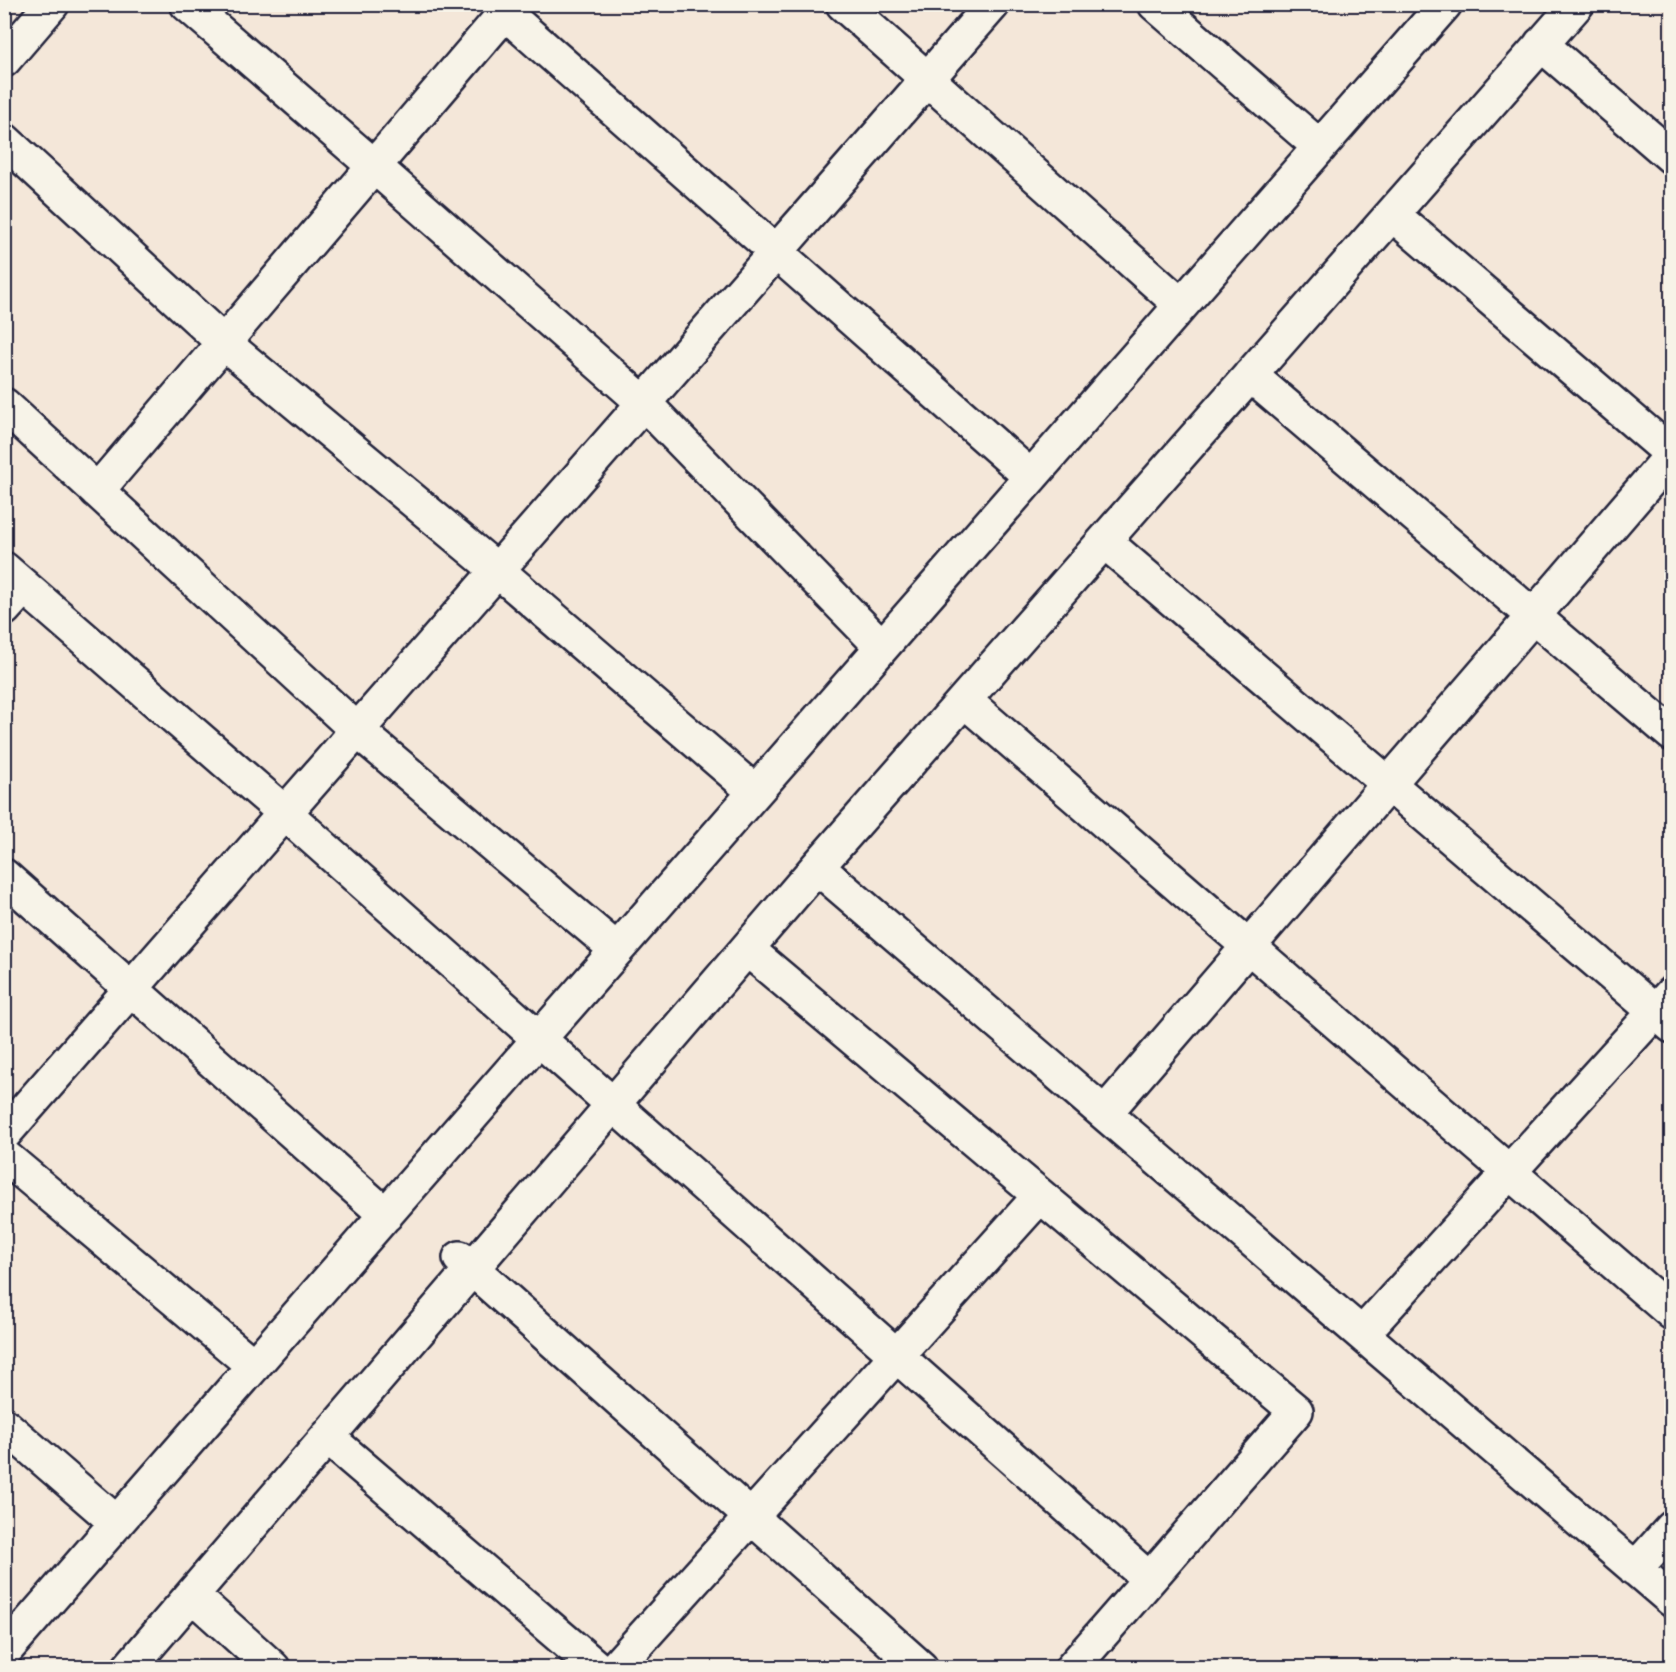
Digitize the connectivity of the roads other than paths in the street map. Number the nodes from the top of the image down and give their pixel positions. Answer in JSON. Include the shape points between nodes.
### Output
{"nodes":[{"id":1,"x":52,"y":4,"type":"edge"},
{"id":2,"x":187,"y":4,"type":"edge"},
{"id":3,"x":843,"y":4,"type":"edge"},
{"id":4,"x":993,"y":4,"type":"edge"},
{"id":5,"x":1155,"y":4,"type":"edge"},
{"id":6,"x":1445,"y":4,"type":"edge"},
{"id":7,"x":1577,"y":4,"type":"edge"},
{"id":8,"x":505,"y":7,"type":"edge"},
{"id":9,"x":1541,"y":44,"type":"junction"},
{"id":10,"x":4,"y":60,"type":"edge"},
{"id":11,"x":928,"y":80,"type":"junction"},
{"id":12,"x":4,"y":140,"type":"edge"},
{"id":13,"x":1320,"y":147,"type":"junction"},
{"id":14,"x":1671,"y":157,"type":"edge"},
{"id":15,"x":375,"y":167,"type":"junction"},
{"id":16,"x":1392,"y":214,"type":"junction"},
{"id":17,"x":777,"y":252,"type":"junction"},
{"id":18,"x":1181,"y":305,"type":"junction"},
{"id":19,"x":224,"y":343,"type":"junction"},
{"id":20,"x":1250,"y":375,"type":"junction"},
{"id":21,"x":645,"y":403,"type":"junction"},
{"id":22,"x":4,"y":405,"type":"edge"},
{"id":23,"x":1671,"y":454,"type":"edge"},
{"id":24,"x":1031,"y":477,"type":"junction"},
{"id":25,"x":97,"y":491,"type":"junction"},
{"id":26,"x":1104,"y":541,"type":"junction"},
{"id":27,"x":498,"y":571,"type":"junction"},
{"id":28,"x":11,"y":589,"type":"edge"},
{"id":29,"x":1533,"y":616,"type":"junction"},
{"id":30,"x":882,"y":647,"type":"junction"},
{"id":31,"x":964,"y":700,"type":"junction"},
{"id":32,"x":358,"y":731,"type":"junction"},
{"id":33,"x":1671,"y":734,"type":"edge"},
{"id":34,"x":1388,"y":784,"type":"junction"},
{"id":35,"x":755,"y":792,"type":"junction"},
{"id":36,"x":286,"y":814,"type":"junction"},
{"id":37,"x":818,"y":867,"type":"junction"},
{"id":38,"x":4,"y":876,"type":"edge"},
{"id":39,"x":1249,"y":946,"type":"junction"},
{"id":40,"x":747,"y":949,"type":"junction"},
{"id":41,"x":617,"y":950,"type":"junction"},
{"id":42,"x":132,"y":989,"type":"junction"},
{"id":43,"x":1666,"y":1010,"type":"edge"},
{"id":44,"x":539,"y":1039,"type":"junction"},
{"id":45,"x":614,"y":1103,"type":"junction"},
{"id":46,"x":1105,"y":1113,"type":"junction"},
{"id":47,"x":4,"y":1134,"type":"edge"},
{"id":48,"x":4,"y":1156,"type":"edge"},
{"id":49,"x":1510,"y":1172,"type":"junction"},
{"id":50,"x":1040,"y":1196,"type":"junction"},
{"id":51,"x":386,"y":1215,"type":"junction"},
{"id":52,"x":466,"y":1264,"type":"junction"},
{"id":53,"x":1671,"y":1313,"type":"edge"},
{"id":54,"x":1362,"y":1334,"type":"junction"},
{"id":55,"x":897,"y":1354,"type":"junction"},
{"id":56,"x":254,"y":1366,"type":"junction"},
{"id":57,"x":4,"y":1425,"type":"edge"},
{"id":58,"x":327,"y":1437,"type":"junction"},
{"id":59,"x":751,"y":1517,"type":"junction"},
{"id":60,"x":117,"y":1523,"type":"junction"},
{"id":61,"x":1671,"y":1528,"type":"edge"},
{"id":62,"x":1635,"y":1569,"type":"junction"},
{"id":63,"x":1149,"y":1579,"type":"junction"},
{"id":64,"x":192,"y":1595,"type":"junction"},
{"id":65,"x":1671,"y":1600,"type":"edge"},
{"id":66,"x":4,"y":1652,"type":"edge"},
{"id":67,"x":129,"y":1668,"type":"edge"},
{"id":68,"x":273,"y":1668,"type":"edge"},
{"id":69,"x":597,"y":1668,"type":"edge"},
{"id":70,"x":615,"y":1668,"type":"edge"},
{"id":71,"x":921,"y":1668,"type":"edge"},
{"id":72,"x":1072,"y":1668,"type":"edge"}],
"edges":[{"from":1,"to":10,"type":"street"},
{"from":2,"to":15,"type":"street"},
{"from":3,"to":11,"type":"street"},
{"from":4,"to":11,"type":"street"},
{"from":5,"to":13,"type":"street"},
{"from":6,"to":13,"type":"street"},
{"from":7,"to":9,"type":"street"},
{"from":8,"to":15,"type":"street"},
{"from":8,"to":17,"type":"street"},
{"from":9,"to":14,"type":"street"},
{"from":9,"to":16,"type":"street"},
{"from":11,"to":17,"type":"street"},
{"from":11,"to":18,"type":"street"},
{"from":12,"to":19,"type":"street"},
{"from":13,"to":18,"type":"street"},
{"from":15,"to":19,"type":"street"},
{"from":15,"to":21,"type":"street"},
{"from":16,"to":20,"type":"street"},
{"from":16,"to":23,"type":"street"},
{"from":17,"to":21,"type":"street"},
{"from":17,"to":24,"type":"street"},
{"from":18,"to":24,"type":"street"},
{"from":19,"to":25,"type":"street"},
{"from":19,"to":27,"type":"street"},
{"from":20,"to":26,"type":"street"},
{"from":20,"to":29,"type":"street"},
{"from":21,"to":27,"type":"street"},
{"from":21,"to":30,"type":"street"},
{"from":22,"to":25,"type":"street"},
{"from":23,"to":29,"type":"street"},
{"from":24,"to":30,"type":"street"},
{"from":25,"to":32,"type":"street"},
{"from":26,"to":31,"type":"street"},
{"from":26,"to":34,"type":"street"},
{"from":27,"to":32,"type":"street"},
{"from":27,"to":35,"type":"street"},
{"from":28,"to":36,"type":"street"},
{"from":29,"to":33,"type":"street"},
{"from":29,"to":34,"type":"street"},
{"from":30,"to":35,"type":"street"},
{"from":31,"to":37,"type":"street"},
{"from":31,"to":39,"type":"street"},
{"from":32,"to":36,"type":"street"},
{"from":32,"to":41,"type":"street"},
{"from":34,"to":39,"type":"street"},
{"from":34,"to":43,"type":"street"},
{"from":35,"to":41,"type":"street"},
{"from":36,"to":42,"type":"street"},
{"from":36,"to":44,"type":"street"},
{"from":37,"to":40,"type":"street"},
{"from":37,"to":46,"type":"street"},
{"from":38,"to":42,"type":"street"},
{"from":39,"to":46,"type":"street"},
{"from":39,"to":49,"type":"street"},
{"from":40,"to":45,"type":"street"},
{"from":40,"to":50,"type":"street"},
{"from":41,"to":44,"type":"street"},
{"from":42,"to":47,"type":"street"},
{"from":42,"to":51,"type":"street"},
{"from":43,"to":49,"type":"street"},
{"from":44,"to":45,"type":"street"},
{"from":44,"to":51,"type":"street"},
{"from":45,"to":52,"type":"street"},
{"from":45,"to":55,"type":"street"},
{"from":46,"to":54,"type":"street"},
{"from":48,"to":56,"type":"street"},
{"from":49,"to":53,"type":"street"},
{"from":49,"to":54,"type":"street"},
{"from":50,"to":55,"type":"street"},
{"from":50,"to":63,"type":"street","via":[[1296,1411]]},
{"from":51,"to":56,"type":"street"},
{"from":52,"to":58,"type":"street"},
{"from":52,"to":59,"type":"street"},
{"from":54,"to":62,"type":"street"},
{"from":55,"to":59,"type":"street"},
{"from":55,"to":63,"type":"street"},
{"from":56,"to":60,"type":"street"},
{"from":57,"to":60,"type":"street"},
{"from":58,"to":64,"type":"street"},
{"from":58,"to":69,"type":"street"},
{"from":59,"to":70,"type":"street"},
{"from":59,"to":71,"type":"street"},
{"from":60,"to":66,"type":"street"},
{"from":61,"to":62,"type":"street"},
{"from":62,"to":65,"type":"street"},
{"from":63,"to":72,"type":"street"},
{"from":64,"to":67,"type":"street"},
{"from":64,"to":68,"type":"street"}]}
